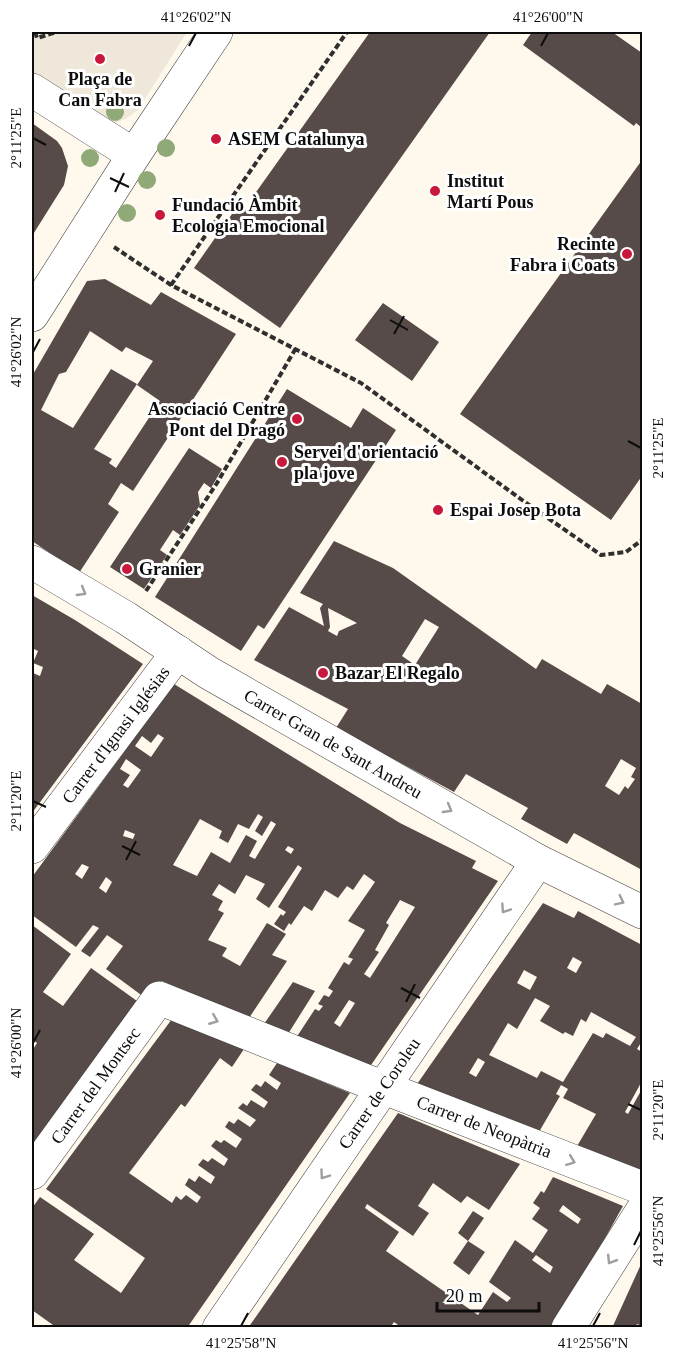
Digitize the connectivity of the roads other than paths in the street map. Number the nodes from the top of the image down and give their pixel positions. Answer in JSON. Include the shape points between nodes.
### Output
{"nodes":[{"id":1,"x":216,"y":32,"type":"edge"},
{"id":2,"x":32,"y":90,"type":"edge"},
{"id":3,"x":134,"y":155,"type":"junction"},
{"id":4,"x":32,"y":315,"type":"edge"},
{"id":5,"x":32,"y":562,"type":"edge"},
{"id":6,"x":178,"y":652,"type":"junction"},
{"id":7,"x":32,"y":847,"type":"edge"},
{"id":8,"x":538,"y":861,"type":"junction"},
{"id":9,"x":642,"y":912,"type":"edge"},
{"id":10,"x":159,"y":998,"type":"joint"},
{"id":11,"x":384,"y":1088,"type":"junction"},
{"id":12,"x":32,"y":1173,"type":"edge"},
{"id":13,"x":642,"y":1188,"type":"edge"},
{"id":14,"x":642,"y":1211,"type":"edge"},
{"id":15,"x":219,"y":1328,"type":"edge"},
{"id":16,"x":568,"y":1328,"type":"edge"}],
"edges":[{"from":1,"to":3,"type":"street"},
{"from":2,"to":3,"type":"street"},
{"from":3,"to":4,"type":"street"},
{"from":5,"to":6,"type":"street","name":"Carrer Gran de Sant Andreu","one_way":true},
{"from":6,"to":7,"type":"street","name":"Carrer d'Ignasi Iglésias"},
{"from":6,"to":8,"type":"street","name":"Carrer Gran de Sant Andreu","one_way":true},
{"from":8,"to":9,"type":"street","name":"Carrer Gran de Sant Andreu","one_way":true},
{"from":8,"to":11,"type":"street","name":"Carrer de Coroleu","one_way":true},
{"from":10,"to":11,"type":"street","name":"Carrer de Neopàtria","one_way":true},
{"from":10,"to":12,"type":"street","name":"Carrer del Montsec"},
{"from":11,"to":13,"type":"street","name":"Carrer de Neopàtria","one_way":true},
{"from":11,"to":15,"type":"street","name":"Carrer de Coroleu","one_way":true},
{"from":14,"to":16,"type":"street","one_way":true}]}
